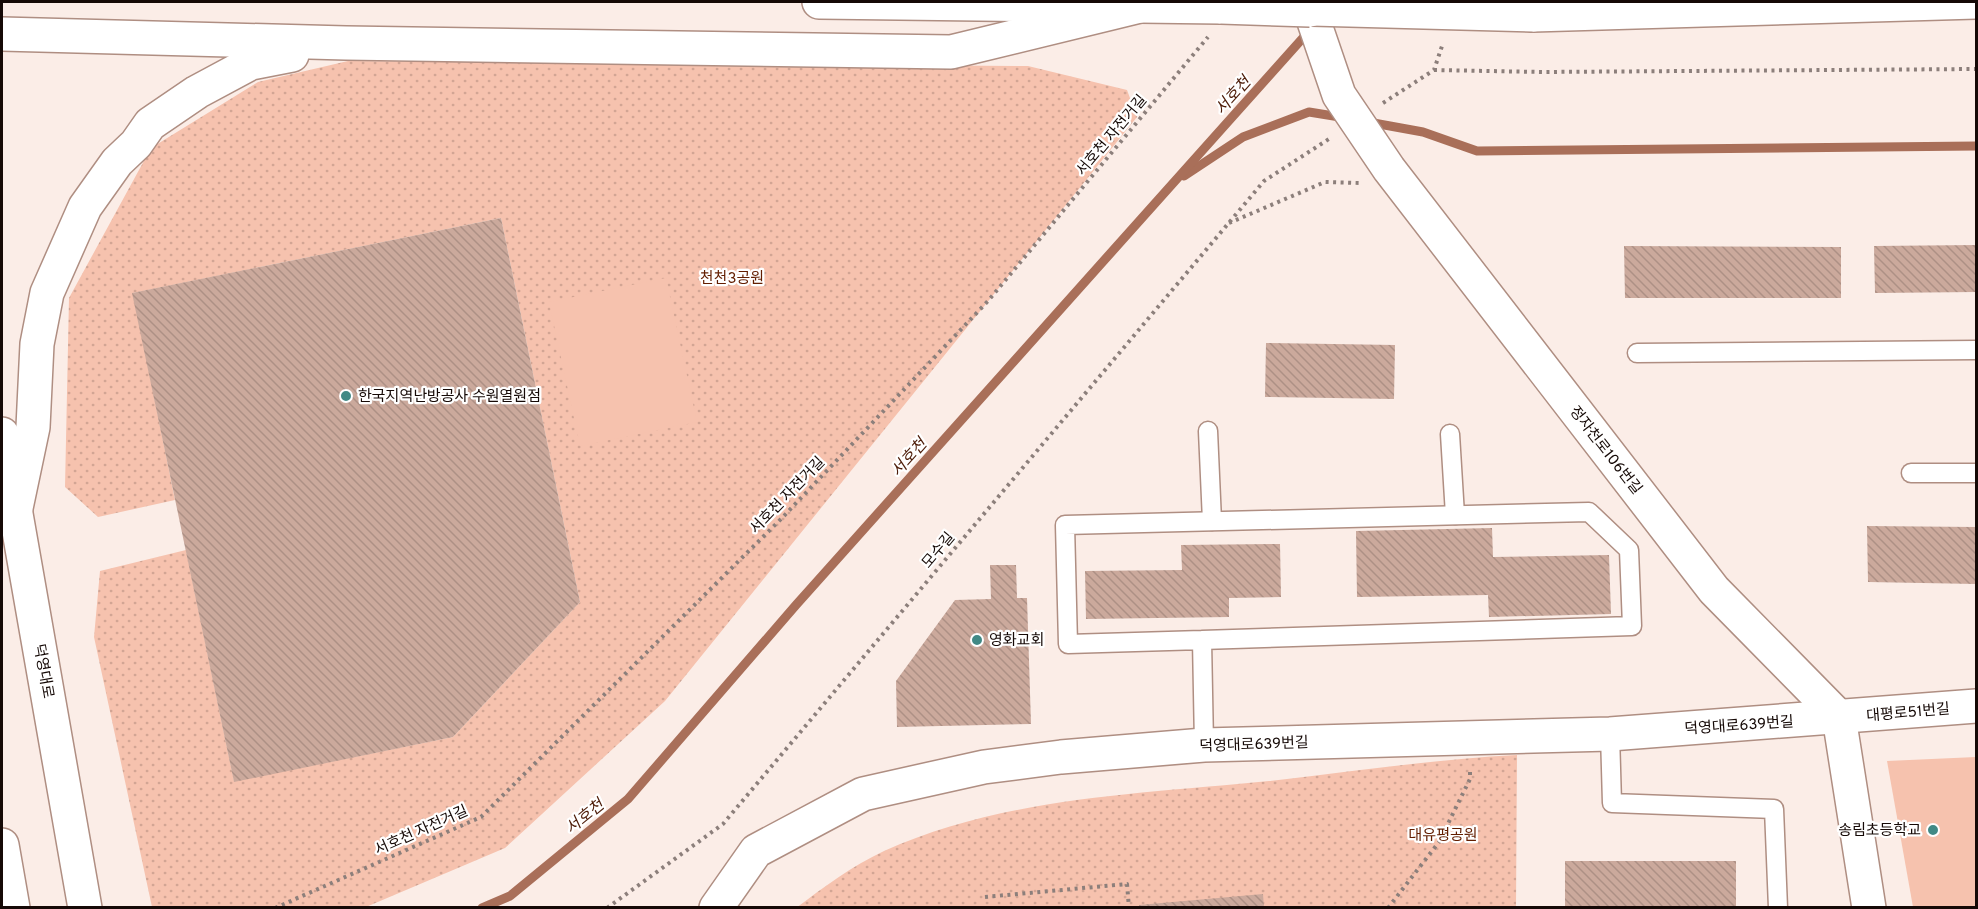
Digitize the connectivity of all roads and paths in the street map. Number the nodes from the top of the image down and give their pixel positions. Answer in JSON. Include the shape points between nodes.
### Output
{"nodes":[{"id":1,"x":819,"y":2,"type":"edge"},
{"id":2,"x":1977,"y":2,"type":"edge"},
{"id":3,"x":1133,"y":4,"type":"edge"},
{"id":4,"x":1311,"y":7,"type":"edge"},
{"id":5,"x":1215,"y":22,"type":"junction"},
{"id":6,"x":4,"y":32,"type":"edge"},
{"id":7,"x":346,"y":44,"type":"junction"},
{"id":8,"x":1977,"y":69,"type":"edge"},
{"id":9,"x":1434,"y":70,"type":"dead end"},
{"id":10,"x":1395,"y":177,"type":"junction"},
{"id":11,"x":1264,"y":181,"type":"dead end"},
{"id":12,"x":1228,"y":224,"type":"junction"},
{"id":13,"x":1977,"y":350,"type":"edge"},
{"id":14,"x":1637,"y":353,"type":"dead end"},
{"id":15,"x":1208,"y":431,"type":"dead end"},
{"id":16,"x":2,"y":434,"type":"edge"},
{"id":17,"x":1450,"y":434,"type":"dead end"},
{"id":18,"x":1977,"y":472,"type":"edge"},
{"id":19,"x":1911,"y":473,"type":"dead end"},
{"id":20,"x":16,"y":507,"type":"junction"},
{"id":21,"x":1455,"y":515,"type":"junction"},
{"id":22,"x":1212,"y":521,"type":"junction"},
{"id":23,"x":1202,"y":640,"type":"junction"},
{"id":24,"x":1977,"y":706,"type":"edge"},
{"id":25,"x":1839,"y":717,"type":"junction"},
{"id":26,"x":1610,"y":734,"type":"junction"},
{"id":27,"x":1470,"y":736,"type":"junction"},
{"id":28,"x":1204,"y":745,"type":"junction"},
{"id":29,"x":2,"y":845,"type":"edge"},
{"id":30,"x":986,"y":897,"type":"dead end"},
{"id":31,"x":85,"y":905,"type":"edge"},
{"id":32,"x":13,"y":908,"type":"edge"},
{"id":33,"x":275,"y":908,"type":"edge"},
{"id":34,"x":607,"y":908,"type":"edge"},
{"id":35,"x":716,"y":908,"type":"edge"},
{"id":36,"x":1129,"y":908,"type":"edge"},
{"id":37,"x":1388,"y":908,"type":"edge"},
{"id":38,"x":1778,"y":908,"type":"edge"},
{"id":39,"x":1869,"y":908,"type":"edge"}],
"edges":[{"from":1,"to":3,"type":"street"},
{"from":2,"to":4,"type":"street","bridge":true,"via":[[1533,15]]},
{"from":3,"to":5,"type":"street"},
{"from":3,"to":7,"type":"street","via":[[951,51]]},
{"from":4,"to":5,"type":"street","bridge":true},
{"from":4,"to":10,"type":"street","name":"정자천로106번길","via":[[1339,95]]},
{"from":5,"to":33,"type":"path","name":"서호천 자전거길","via":[[988,301],[781,519],[482,817]]},
{"from":6,"to":7,"type":"street"},
{"from":7,"to":20,"type":"street","via":[[251,63],[197,92],[150,124],[117,162],[85,207],[47,293],[38,344],[33,427]]},
{"from":8,"to":9,"type":"path"},
{"from":10,"to":12,"type":"path","via":[[1325,182]]},
{"from":10,"to":25,"type":"street","name":"정자천로106번길","via":[[1714,590]]},
{"from":11,"to":12,"type":"path","name":"모수길"},
{"from":12,"to":34,"type":"path","name":"모수길","via":[[723,824]]},
{"from":13,"to":14,"type":"lane"},
{"from":15,"to":22,"type":"lane"},
{"from":16,"to":20,"type":"street","name":"덕영대로"},
{"from":17,"to":21,"type":"lane"},
{"from":18,"to":19,"type":"lane"},
{"from":20,"to":31,"type":"street","name":"덕영대로"},
{"from":21,"to":22,"type":"lane"},
{"from":21,"to":23,"type":"lane","via":[[1589,512],[1629,550],[1632,627]]},
{"from":22,"to":23,"type":"lane","via":[[1065,525],[1068,644]]},
{"from":23,"to":28,"type":"lane"},
{"from":24,"to":25,"type":"street","name":"대평로51번길"},
{"from":25,"to":26,"type":"street","name":"덕영대로639번길"},
{"from":25,"to":39,"type":"street"},
{"from":26,"to":27,"type":"street","name":"덕영대로639번길"},
{"from":26,"to":38,"type":"lane","via":[[1612,803],[1774,809]]},
{"from":27,"to":28,"type":"street","name":"덕영대로639번길"},
{"from":27,"to":37,"type":"path","via":[[1470,779],[1439,842]]},
{"from":28,"to":35,"type":"street","name":"덕영대로639번길","via":[[984,767],[863,794],[756,850]]},
{"from":29,"to":32,"type":"street"},
{"from":30,"to":36,"type":"path","via":[[1126,884]]}]}
